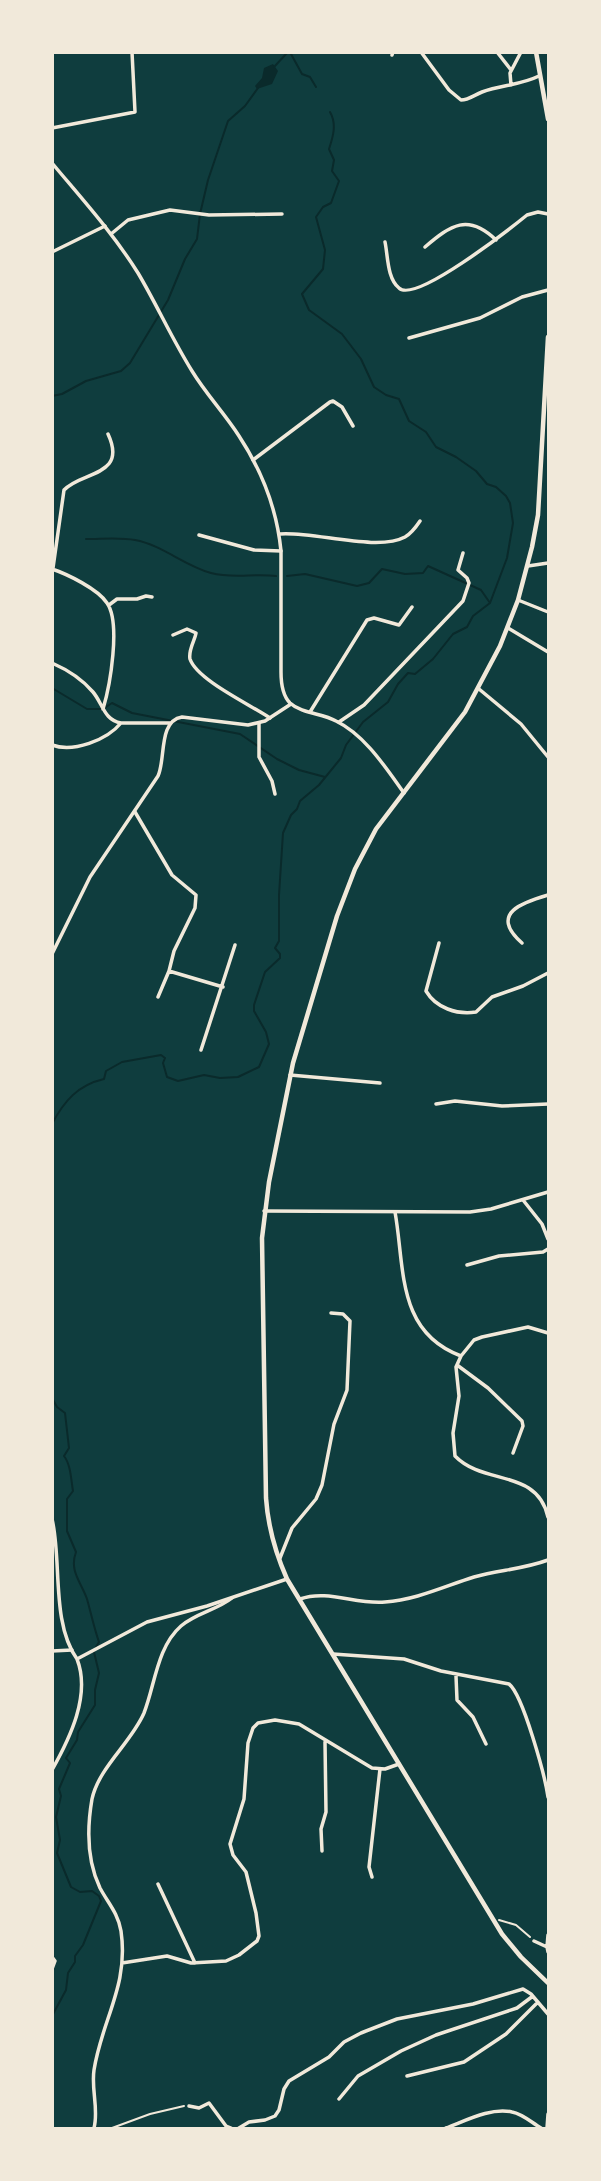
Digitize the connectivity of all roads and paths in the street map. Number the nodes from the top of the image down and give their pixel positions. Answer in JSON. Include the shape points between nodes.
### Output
{"nodes":[{"id":1,"x":132,"y":52,"type":"edge"},
{"id":2,"x":421,"y":52,"type":"edge"},
{"id":3,"x":497,"y":52,"type":"edge"},
{"id":4,"x":521,"y":52,"type":"edge"},
{"id":5,"x":536,"y":52,"type":"edge"},
{"id":6,"x":511,"y":70,"type":"junction"},
{"id":7,"x":539,"y":76,"type":"junction"},
{"id":8,"x":511,"y":85,"type":"junction"},
{"id":9,"x":548,"y":119,"type":"edge"},
{"id":10,"x":52,"y":128,"type":"edge"},
{"id":11,"x":52,"y":163,"type":"edge"},
{"id":12,"x":282,"y":214,"type":"dead end"},
{"id":13,"x":548,"y":214,"type":"edge"},
{"id":14,"x":106,"y":226,"type":"junction"},
{"id":15,"x":111,"y":234,"type":"junction"},
{"id":16,"x":496,"y":240,"type":"junction"},
{"id":17,"x":385,"y":242,"type":"dead end"},
{"id":18,"x":425,"y":247,"type":"dead end"},
{"id":19,"x":52,"y":252,"type":"edge"},
{"id":20,"x":548,"y":290,"type":"edge"},
{"id":21,"x":548,"y":337,"type":"edge"},
{"id":22,"x":409,"y":338,"type":"dead end"},
{"id":23,"x":353,"y":426,"type":"dead end"},
{"id":24,"x":108,"y":434,"type":"dead end"},
{"id":25,"x":545,"y":447,"type":"edge"},
{"id":26,"x":253,"y":460,"type":"junction"},
{"id":27,"x":420,"y":521,"type":"dead end"},
{"id":28,"x":279,"y":534,"type":"junction"},
{"id":29,"x":199,"y":535,"type":"dead end"},
{"id":30,"x":282,"y":551,"type":"junction"},
{"id":31,"x":463,"y":553,"type":"dead end"},
{"id":32,"x":548,"y":563,"type":"edge"},
{"id":33,"x":528,"y":566,"type":"junction"},
{"id":34,"x":53,"y":569,"type":"edge"},
{"id":35,"x":152,"y":597,"type":"dead end"},
{"id":36,"x":518,"y":600,"type":"junction"},
{"id":37,"x":109,"y":605,"type":"junction"},
{"id":38,"x":412,"y":607,"type":"dead end"},
{"id":39,"x":548,"y":611,"type":"edge"},
{"id":40,"x":508,"y":628,"type":"junction"},
{"id":41,"x":173,"y":635,"type":"dead end"},
{"id":42,"x":548,"y":652,"type":"edge"},
{"id":43,"x":52,"y":663,"type":"edge"},
{"id":44,"x":479,"y":690,"type":"junction"},
{"id":45,"x":291,"y":704,"type":"junction"},
{"id":46,"x":103,"y":709,"type":"junction"},
{"id":47,"x":310,"y":712,"type":"junction"},
{"id":48,"x":270,"y":718,"type":"junction"},
{"id":49,"x":339,"y":722,"type":"junction"},
{"id":50,"x":121,"y":723,"type":"junction"},
{"id":51,"x":170,"y":723,"type":"junction"},
{"id":52,"x":259,"y":723,"type":"junction"},
{"id":53,"x":52,"y":745,"type":"edge"},
{"id":54,"x":548,"y":757,"type":"edge"},
{"id":55,"x":404,"y":793,"type":"junction"},
{"id":56,"x":275,"y":794,"type":"dead end"},
{"id":57,"x":135,"y":812,"type":"junction"},
{"id":58,"x":548,"y":895,"type":"edge"},
{"id":59,"x":439,"y":943,"type":"dead end"},
{"id":60,"x":522,"y":943,"type":"dead end"},
{"id":61,"x":235,"y":945,"type":"dead end"},
{"id":62,"x":52,"y":954,"type":"edge"},
{"id":63,"x":169,"y":971,"type":"junction"},
{"id":64,"x":548,"y":972,"type":"edge"},
{"id":65,"x":223,"y":987,"type":"junction"},
{"id":66,"x":158,"y":997,"type":"dead end"},
{"id":67,"x":201,"y":1050,"type":"dead end"},
{"id":68,"x":290,"y":1075,"type":"junction"},
{"id":69,"x":380,"y":1083,"type":"dead end"},
{"id":70,"x":436,"y":1104,"type":"dead end"},
{"id":71,"x":548,"y":1104,"type":"edge"},
{"id":72,"x":548,"y":1192,"type":"edge"},
{"id":73,"x":523,"y":1200,"type":"junction"},
{"id":74,"x":264,"y":1212,"type":"junction"},
{"id":75,"x":395,"y":1212,"type":"junction"},
{"id":76,"x":548,"y":1239,"type":"edge"},
{"id":77,"x":548,"y":1249,"type":"edge"},
{"id":78,"x":467,"y":1265,"type":"dead end"},
{"id":79,"x":331,"y":1313,"type":"dead end"},
{"id":80,"x":548,"y":1333,"type":"edge"},
{"id":81,"x":461,"y":1356,"type":"junction"},
{"id":82,"x":457,"y":1364,"type":"junction"},
{"id":83,"x":513,"y":1453,"type":"dead end"},
{"id":84,"x":548,"y":1517,"type":"edge"},
{"id":85,"x":52,"y":1519,"type":"edge"},
{"id":86,"x":54,"y":1552,"type":"edge"},
{"id":87,"x":279,"y":1560,"type":"junction"},
{"id":88,"x":548,"y":1560,"type":"edge"},
{"id":89,"x":288,"y":1578,"type":"junction"},
{"id":90,"x":233,"y":1597,"type":"junction"},
{"id":91,"x":300,"y":1599,"type":"junction"},
{"id":92,"x":72,"y":1650,"type":"junction"},
{"id":93,"x":52,"y":1651,"type":"edge"},
{"id":94,"x":333,"y":1654,"type":"junction"},
{"id":95,"x":77,"y":1659,"type":"junction"},
{"id":96,"x":456,"y":1675,"type":"junction"},
{"id":97,"x":325,"y":1741,"type":"junction"},
{"id":98,"x":486,"y":1744,"type":"dead end"},
{"id":99,"x":399,"y":1764,"type":"junction"},
{"id":100,"x":380,"y":1769,"type":"junction"},
{"id":101,"x":52,"y":1770,"type":"edge"},
{"id":102,"x":548,"y":1797,"type":"edge"},
{"id":103,"x":322,"y":1852,"type":"dead end"},
{"id":104,"x":372,"y":1877,"type":"dead end"},
{"id":105,"x":158,"y":1884,"type":"dead end"},
{"id":106,"x":495,"y":1922,"type":"junction"},
{"id":107,"x":548,"y":1934,"type":"edge"},
{"id":108,"x":534,"y":1941,"type":"joint"},
{"id":109,"x":547,"y":1949,"type":"edge"},
{"id":110,"x":52,"y":1957,"type":"edge"},
{"id":111,"x":121,"y":1963,"type":"junction"},
{"id":112,"x":195,"y":1963,"type":"junction"},
{"id":113,"x":52,"y":1969,"type":"edge"},
{"id":114,"x":548,"y":1983,"type":"edge"},
{"id":115,"x":533,"y":1996,"type":"junction"},
{"id":116,"x":538,"y":2002,"type":"junction"},
{"id":117,"x":548,"y":2014,"type":"edge"},
{"id":118,"x":407,"y":2076,"type":"dead end"},
{"id":119,"x":340,"y":2099,"type":"dead end"},
{"id":120,"x":189,"y":2106,"type":"joint"},
{"id":121,"x":548,"y":2113,"type":"edge"},
{"id":122,"x":94,"y":2129,"type":"edge"},
{"id":123,"x":112,"y":2129,"type":"edge"},
{"id":124,"x":231,"y":2129,"type":"edge"},
{"id":125,"x":239,"y":2129,"type":"edge"},
{"id":126,"x":446,"y":2129,"type":"edge"},
{"id":127,"x":541,"y":2129,"type":"edge"},
{"id":128,"x":547,"y":2129,"type":"edge"}],
"edges":[{"from":1,"to":10,"type":"street","via":[[135,112]]},
{"from":2,"to":8,"type":"street","via":[[461,100]]},
{"from":3,"to":6,"type":"street"},
{"from":4,"to":6,"type":"street"},
{"from":5,"to":7,"type":"main road"},
{"from":6,"to":8,"type":"street"},
{"from":7,"to":8,"type":"street"},
{"from":7,"to":9,"type":"main road"},
{"from":11,"to":14,"type":"street"},
{"from":12,"to":15,"type":"street","via":[[209,215],[170,210],[128,220]]},
{"from":13,"to":16,"type":"street","via":[[527,215]]},
{"from":14,"to":15,"type":"street"},
{"from":14,"to":19,"type":"street"},
{"from":15,"to":26,"type":"street","via":[[196,378]]},
{"from":16,"to":17,"type":"street","via":[[405,292],[391,272]]},
{"from":16,"to":18,"type":"street","via":[[482,228],[462,225],[449,227]]},
{"from":20,"to":22,"type":"street","via":[[480,318]]},
{"from":21,"to":25,"type":"main road"},
{"from":23,"to":26,"type":"street","via":[[342,407],[330,402]]},
{"from":24,"to":34,"type":"street","via":[[109,463],[98,474],[64,490]]},
{"from":25,"to":33,"type":"main road"},
{"from":26,"to":28,"type":"street"},
{"from":27,"to":28,"type":"street","via":[[411,533],[394,541]]},
{"from":28,"to":30,"type":"street"},
{"from":29,"to":30,"type":"street","via":[[254,550]]},
{"from":30,"to":45,"type":"street","via":[[281,685]]},
{"from":31,"to":49,"type":"street","via":[[458,570],[469,585],[463,601],[364,705]]},
{"from":32,"to":33,"type":"street"},
{"from":33,"to":36,"type":"main road"},
{"from":34,"to":37,"type":"street"},
{"from":35,"to":37,"type":"street","via":[[117,599]]},
{"from":36,"to":39,"type":"street"},
{"from":36,"to":40,"type":"main road"},
{"from":37,"to":46,"type":"street","via":[[112,648]]},
{"from":38,"to":47,"type":"street","via":[[399,625],[367,620]]},
{"from":40,"to":42,"type":"street"},
{"from":40,"to":44,"type":"main road"},
{"from":41,"to":48,"type":"street","via":[[187,629],[196,632],[190,654],[193,664],[221,690]]},
{"from":43,"to":46,"type":"street","via":[[80,680]]},
{"from":44,"to":54,"type":"street","via":[[521,724]]},
{"from":44,"to":55,"type":"main road"},
{"from":45,"to":47,"type":"street"},
{"from":45,"to":48,"type":"street"},
{"from":46,"to":50,"type":"street","via":[[110,719]]},
{"from":47,"to":49,"type":"street"},
{"from":48,"to":52,"type":"street"},
{"from":49,"to":55,"type":"street","via":[[365,744]]},
{"from":50,"to":51,"type":"street"},
{"from":50,"to":53,"type":"street","via":[[88,743],[66,748]]},
{"from":51,"to":52,"type":"street","via":[[182,717],[240,726]]},
{"from":51,"to":57,"type":"street","via":[[162,767]]},
{"from":52,"to":56,"type":"street","via":[[258,757]]},
{"from":55,"to":68,"type":"main road","via":[[366,847],[347,886]]},
{"from":57,"to":62,"type":"street","via":[[90,877]]},
{"from":57,"to":63,"type":"street","via":[[172,875],[197,895]]},
{"from":58,"to":60,"type":"street","via":[[513,911],[510,923]]},
{"from":59,"to":64,"type":"street","via":[[426,991],[438,1004],[454,1010],[476,1012],[492,997]]},
{"from":61,"to":65,"type":"street"},
{"from":63,"to":65,"type":"street"},
{"from":63,"to":66,"type":"street"},
{"from":65,"to":67,"type":"street"},
{"from":68,"to":69,"type":"street"},
{"from":68,"to":74,"type":"main road"},
{"from":70,"to":71,"type":"street"},
{"from":72,"to":73,"type":"street"},
{"from":73,"to":75,"type":"street","via":[[470,1212]]},
{"from":73,"to":76,"type":"street"},
{"from":74,"to":75,"type":"street"},
{"from":74,"to":87,"type":"main road","via":[[266,1497]]},
{"from":75,"to":81,"type":"street","via":[[410,1308],[440,1344]]},
{"from":77,"to":78,"type":"street"},
{"from":79,"to":87,"type":"street","via":[[343,1314],[350,1321],[347,1390],[334,1423],[319,1494],[292,1528]]},
{"from":80,"to":81,"type":"street","via":[[528,1327],[482,1337]]},
{"from":81,"to":82,"type":"street"},
{"from":82,"to":83,"type":"street","via":[[522,1421]]},
{"from":82,"to":84,"type":"street","via":[[455,1456],[530,1488],[542,1499]]},
{"from":85,"to":86,"type":"street"},
{"from":86,"to":92,"type":"street","via":[[60,1605]]},
{"from":87,"to":89,"type":"main road"},
{"from":88,"to":91,"type":"street","via":[[389,1602],[355,1602],[318,1594]]},
{"from":89,"to":90,"type":"street"},
{"from":89,"to":91,"type":"main road"},
{"from":90,"to":95,"type":"street","via":[[147,1622]]},
{"from":90,"to":111,"type":"street","via":[[174,1634],[138,1726],[94,1790],[89,1846],[100,1887],[118,1922]]},
{"from":91,"to":94,"type":"main road"},
{"from":92,"to":93,"type":"street"},
{"from":92,"to":95,"type":"street"},
{"from":94,"to":96,"type":"street","via":[[404,1659]]},
{"from":94,"to":99,"type":"main road"},
{"from":95,"to":101,"type":"street","via":[[82,1683],[76,1715]]},
{"from":96,"to":98,"type":"street","via":[[457,1700],[473,1717]]},
{"from":96,"to":102,"type":"street","via":[[513,1686]]},
{"from":97,"to":100,"type":"street"},
{"from":97,"to":103,"type":"street"},
{"from":97,"to":112,"type":"street","via":[[299,1724],[282,1720],[265,1720],[253,1728],[246,1754],[244,1799],[230,1847],[246,1872],[258,1939],[230,1959]]},
{"from":99,"to":100,"type":"street"},
{"from":99,"to":106,"type":"main road"},
{"from":100,"to":104,"type":"street","via":[[369,1867]]},
{"from":105,"to":112,"type":"street"},
{"from":106,"to":108,"type":"path","via":[[509,1921]]},
{"from":106,"to":114,"type":"main road","via":[[513,1949]]},
{"from":107,"to":109,"type":"street"},
{"from":108,"to":109,"type":"street"},
{"from":110,"to":113,"type":"street"},
{"from":111,"to":112,"type":"street","via":[[167,1956]]},
{"from":111,"to":122,"type":"street","via":[[121,1981],[94,2071]]},
{"from":115,"to":116,"type":"street"},
{"from":115,"to":119,"type":"street","via":[[517,2008],[436,2035],[389,2057],[358,2076]]},
{"from":115,"to":125,"type":"street","via":[[519,1989],[361,2033],[289,2081],[275,2116],[248,2122]]},
{"from":116,"to":117,"type":"street"},
{"from":116,"to":118,"type":"street","via":[[506,2034],[464,2062]]},
{"from":120,"to":123,"type":"path"},
{"from":120,"to":124,"type":"street","via":[[209,2103]]},
{"from":121,"to":128,"type":"street"},
{"from":126,"to":127,"type":"street","via":[[511,2111]]}]}
